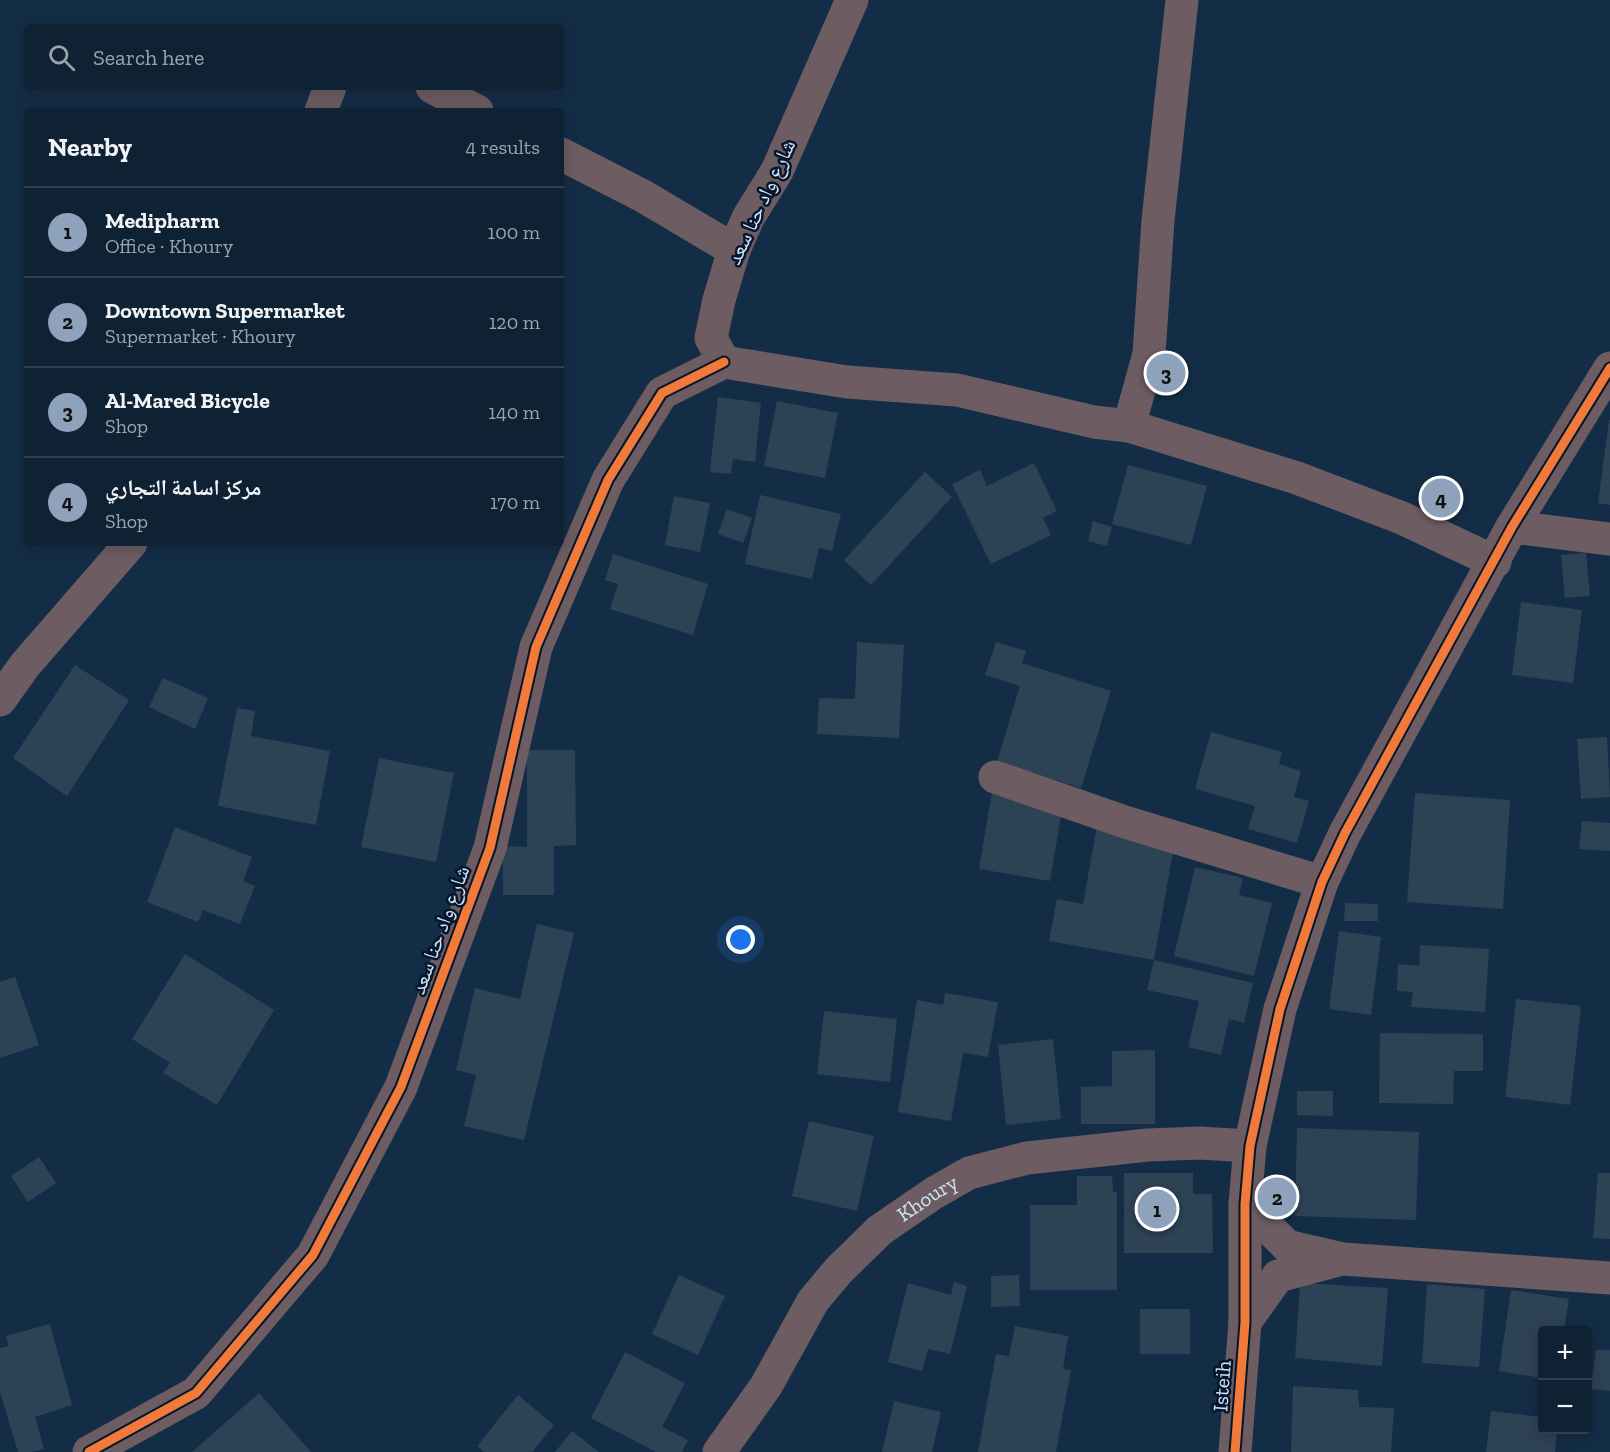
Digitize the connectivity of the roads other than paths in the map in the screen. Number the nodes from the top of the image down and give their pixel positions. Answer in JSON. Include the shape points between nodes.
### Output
{"nodes":[{"id":1,"x":852,"y":0,"type":"edge"},
{"id":2,"x":1182,"y":0,"type":"edge"},
{"id":3,"x":329,"y":90,"type":"edge"},
{"id":4,"x":438,"y":90,"type":"edge"},
{"id":5,"x":322,"y":108,"type":"edge"},
{"id":6,"x":471,"y":108,"type":"edge"},
{"id":7,"x":564,"y":156,"type":"edge"},
{"id":8,"x":734,"y":250,"type":"junction"},
{"id":9,"x":724,"y":362,"type":"junction"},
{"id":10,"x":1610,"y":368,"type":"edge"},
{"id":11,"x":1129,"y":426,"type":"junction"},
{"id":12,"x":1512,"y":527,"type":"junction"},
{"id":13,"x":1610,"y":539,"type":"edge"},
{"id":14,"x":128,"y":546,"type":"edge"},
{"id":15,"x":1495,"y":562,"type":"junction"},
{"id":16,"x":0,"y":700,"type":"edge"},
{"id":17,"x":995,"y":777,"type":"dead end"},
{"id":18,"x":1322,"y":882,"type":"junction"},
{"id":19,"x":1250,"y":1146,"type":"junction"},
{"id":20,"x":1245,"y":1204,"type":"junction"},
{"id":21,"x":1343,"y":1259,"type":"junction"},
{"id":22,"x":1610,"y":1278,"type":"edge"},
{"id":23,"x":1245,"y":1322,"type":"junction"},
{"id":24,"x":89,"y":1452,"type":"edge"},
{"id":25,"x":719,"y":1452,"type":"edge"},
{"id":26,"x":1235,"y":1452,"type":"edge"}],
"edges":[{"from":1,"to":8,"type":"street","name":"شارع واد حنا سعد","via":[[777,171],[748,218]]},
{"from":2,"to":11,"type":"street","via":[[1158,220],[1149,354]]},
{"from":3,"to":5,"type":"street"},
{"from":4,"to":6,"type":"street"},
{"from":7,"to":8,"type":"street","via":[[643,196]]},
{"from":8,"to":9,"type":"street","name":"شارع واد حنا سعد","via":[[711,338]]},
{"from":9,"to":11,"type":"street","via":[[847,382],[957,390],[1094,422]]},
{"from":9,"to":24,"type":"street","name":"شارع واد حنا سعد","via":[[662,393],[608,480],[536,647],[490,848],[401,1087],[313,1255],[196,1393]]},
{"from":10,"to":12,"type":"street","name":"Isteih"},
{"from":11,"to":15,"type":"street","via":[[1297,478],[1402,518]]},
{"from":12,"to":13,"type":"street"},
{"from":12,"to":15,"type":"street","name":"Isteih"},
{"from":14,"to":16,"type":"street","via":[[25,665]]},
{"from":15,"to":18,"type":"street","name":"Isteih","via":[[1345,833]]},
{"from":17,"to":18,"type":"street","via":[[1125,822]]},
{"from":18,"to":19,"type":"street","name":"Isteih","via":[[1280,1009]]},
{"from":19,"to":20,"type":"street","name":"Isteih"},
{"from":19,"to":25,"type":"street","name":"Khoury","via":[[1148,1145],[1027,1158],[969,1173],[934,1193],[880,1230],[813,1301],[766,1386]]},
{"from":20,"to":21,"type":"street","via":[[1287,1246]]},
{"from":20,"to":23,"type":"street","name":"Isteih"},
{"from":21,"to":22,"type":"street"},
{"from":21,"to":23,"type":"street","via":[[1278,1276]]},
{"from":23,"to":26,"type":"street","name":"Isteih"}]}
